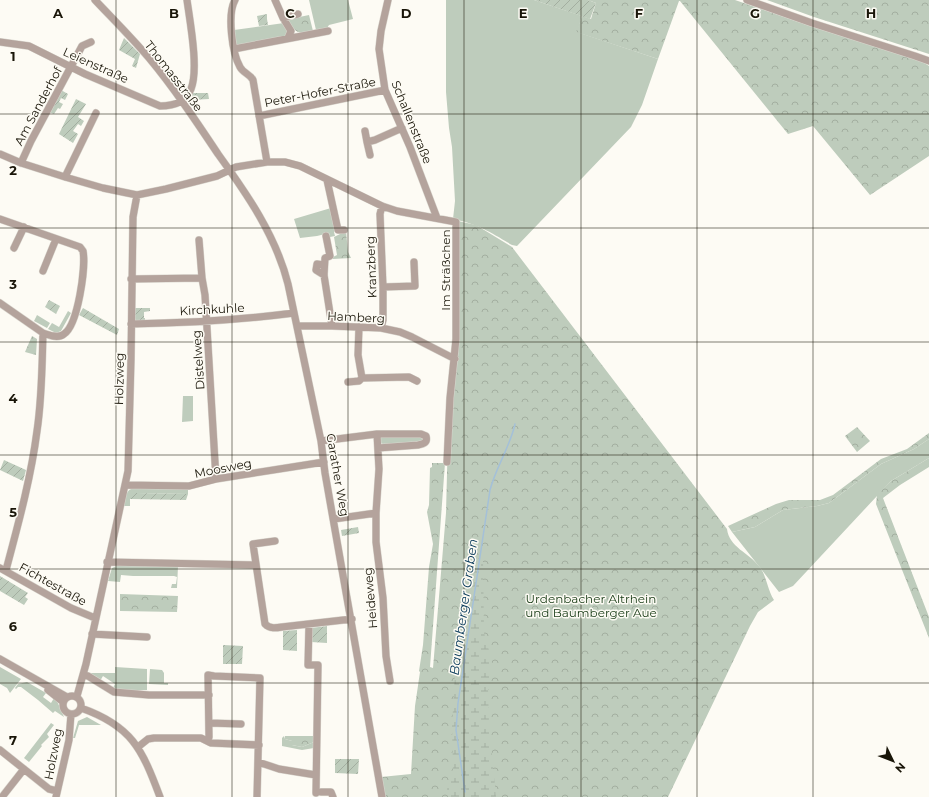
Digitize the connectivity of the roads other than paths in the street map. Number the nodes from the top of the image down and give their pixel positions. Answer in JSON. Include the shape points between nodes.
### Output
{"nodes":[{"id":1,"x":95,"y":0,"type":"edge"},
{"id":2,"x":187,"y":0,"type":"edge"},
{"id":3,"x":234,"y":0,"type":"edge"},
{"id":4,"x":275,"y":0,"type":"edge"},
{"id":5,"x":388,"y":0,"type":"edge"},
{"id":6,"x":746,"y":0,"type":"edge"},
{"id":7,"x":298,"y":14,"type":"dead end"},
{"id":8,"x":283,"y":18,"type":"junction"},
{"id":9,"x":291,"y":31,"type":"junction"},
{"id":10,"x":328,"y":31,"type":"dead end"},
{"id":11,"x":300,"y":36,"type":"junction"},
{"id":12,"x":288,"y":38,"type":"junction"},
{"id":13,"x":0,"y":42,"type":"edge"},
{"id":14,"x":91,"y":42,"type":"dead end"},
{"id":15,"x":234,"y":49,"type":"junction"},
{"id":16,"x":929,"y":62,"type":"edge"},
{"id":17,"x":72,"y":67,"type":"junction"},
{"id":18,"x":385,"y":90,"type":"junction"},
{"id":19,"x":181,"y":101,"type":"junction"},
{"id":20,"x":96,"y":113,"type":"dead end"},
{"id":21,"x":259,"y":116,"type":"junction"},
{"id":22,"x":402,"y":128,"type":"junction"},
{"id":23,"x":365,"y":131,"type":"dead end"},
{"id":24,"x":367,"y":142,"type":"junction"},
{"id":25,"x":0,"y":154,"type":"edge"},
{"id":26,"x":370,"y":155,"type":"dead end"},
{"id":27,"x":267,"y":162,"type":"junction"},
{"id":28,"x":21,"y":163,"type":"junction"},
{"id":29,"x":230,"y":170,"type":"junction"},
{"id":30,"x":65,"y":177,"type":"junction"},
{"id":31,"x":327,"y":180,"type":"junction"},
{"id":32,"x":136,"y":195,"type":"junction"},
{"id":33,"x":432,"y":204,"type":"junction"},
{"id":34,"x":382,"y":206,"type":"junction"},
{"id":35,"x":423,"y":215,"type":"junction"},
{"id":36,"x":437,"y":218,"type":"junction"},
{"id":37,"x":0,"y":219,"type":"edge"},
{"id":38,"x":24,"y":227,"type":"junction"},
{"id":39,"x":344,"y":230,"type":"dead end"},
{"id":40,"x":326,"y":236,"type":"dead end"},
{"id":41,"x":56,"y":239,"type":"junction"},
{"id":42,"x":199,"y":240,"type":"dead end"},
{"id":43,"x":14,"y":248,"type":"dead end"},
{"id":44,"x":414,"y":262,"type":"dead end"},
{"id":45,"x":43,"y":271,"type":"dead end"},
{"id":46,"x":202,"y":278,"type":"junction"},
{"id":47,"x":131,"y":279,"type":"junction"},
{"id":48,"x":384,"y":287,"type":"junction"},
{"id":49,"x":0,"y":303,"type":"edge"},
{"id":50,"x":294,"y":312,"type":"junction"},
{"id":51,"x":207,"y":322,"type":"junction"},
{"id":52,"x":131,"y":324,"type":"junction"},
{"id":53,"x":297,"y":326,"type":"junction"},
{"id":54,"x":332,"y":326,"type":"junction"},
{"id":55,"x":359,"y":327,"type":"junction"},
{"id":56,"x":381,"y":328,"type":"junction"},
{"id":57,"x":43,"y":333,"type":"junction"},
{"id":58,"x":455,"y":359,"type":"junction"},
{"id":59,"x":362,"y":378,"type":"junction"},
{"id":60,"x":417,"y":381,"type":"dead end"},
{"id":61,"x":348,"y":382,"type":"dead end"},
{"id":62,"x":376,"y":434,"type":"junction"},
{"id":63,"x":321,"y":441,"type":"junction"},
{"id":64,"x":378,"y":448,"type":"junction"},
{"id":65,"x":324,"y":462,"type":"junction"},
{"id":66,"x":447,"y":462,"type":"dead end"},
{"id":67,"x":216,"y":479,"type":"junction"},
{"id":68,"x":125,"y":485,"type":"junction"},
{"id":69,"x":376,"y":513,"type":"junction"},
{"id":70,"x":334,"y":519,"type":"junction"},
{"id":71,"x":275,"y":541,"type":"dead end"},
{"id":72,"x":107,"y":562,"type":"junction"},
{"id":73,"x":256,"y":565,"type":"junction"},
{"id":74,"x":3,"y":569,"type":"edge"},
{"id":75,"x":95,"y":618,"type":"junction"},
{"id":76,"x":352,"y":619,"type":"junction"},
{"id":77,"x":308,"y":625,"type":"junction"},
{"id":78,"x":92,"y":634,"type":"junction"},
{"id":79,"x":147,"y":637,"type":"dead end"},
{"id":80,"x":0,"y":659,"type":"edge"},
{"id":81,"x":83,"y":675,"type":"junction"},
{"id":82,"x":390,"y":681,"type":"dead end"},
{"id":83,"x":209,"y":695,"type":"junction"},
{"id":84,"x":77,"y":696,"type":"junction"},
{"id":85,"x":65,"y":699,"type":"junction"},
{"id":86,"x":81,"y":708,"type":"junction"},
{"id":87,"x":71,"y":714,"type":"junction"},
{"id":88,"x":209,"y":723,"type":"junction"},
{"id":89,"x":241,"y":724,"type":"dead end"},
{"id":90,"x":210,"y":737,"type":"dead end"},
{"id":91,"x":259,"y":745,"type":"junction"},
{"id":92,"x":138,"y":747,"type":"junction"},
{"id":93,"x":0,"y":750,"type":"edge"},
{"id":94,"x":258,"y":762,"type":"junction"},
{"id":95,"x":24,"y":769,"type":"junction"},
{"id":96,"x":316,"y":775,"type":"junction"},
{"id":97,"x":57,"y":794,"type":"edge"},
{"id":98,"x":2,"y":797,"type":"edge"},
{"id":99,"x":160,"y":797,"type":"edge"},
{"id":100,"x":257,"y":797,"type":"edge"},
{"id":101,"x":333,"y":797,"type":"edge"},
{"id":102,"x":382,"y":797,"type":"edge"}],
"edges":[{"from":1,"to":19,"type":"street","name":"Thomasstraße","via":[[149,58]]},
{"from":2,"to":19,"type":"street","via":[[194,70],[191,90]]},
{"from":3,"to":15,"type":"street","via":[[231,10]]},
{"from":4,"to":8,"type":"street"},
{"from":5,"to":18,"type":"street","name":"Schallenstraße","via":[[379,49]]},
{"from":6,"to":16,"type":"street"},
{"from":7,"to":8,"type":"street"},
{"from":8,"to":9,"type":"street"},
{"from":9,"to":11,"type":"street"},
{"from":9,"to":12,"type":"street"},
{"from":10,"to":11,"type":"street"},
{"from":11,"to":12,"type":"street"},
{"from":12,"to":15,"type":"street"},
{"from":13,"to":17,"type":"street","name":"Leienstraße","via":[[29,46]]},
{"from":14,"to":17,"type":"street","name":"Am Sanderhof","via":[[82,46]]},
{"from":15,"to":21,"type":"street","via":[[239,66],[252,78]]},
{"from":17,"to":19,"type":"street","name":"Leienstraße","via":[[160,106],[170,106]]},
{"from":17,"to":28,"type":"street","name":"Am Sanderhof"},
{"from":18,"to":21,"type":"street","name":"Peter-Hofer-Straße"},
{"from":18,"to":22,"type":"street","name":"Schallenstraße"},
{"from":19,"to":29,"type":"street","name":"Thomasstraße"},
{"from":20,"to":30,"type":"street"},
{"from":21,"to":27,"type":"street"},
{"from":22,"to":24,"type":"street"},
{"from":22,"to":33,"type":"street","name":"Schallenstraße"},
{"from":23,"to":24,"type":"street"},
{"from":24,"to":26,"type":"street"},
{"from":25,"to":28,"type":"street"},
{"from":27,"to":29,"type":"street","name":"Im Sträßchen"},
{"from":27,"to":31,"type":"street","name":"Im Sträßchen","via":[[285,162],[300,166]]},
{"from":28,"to":30,"type":"street"},
{"from":29,"to":32,"type":"street","name":"Im Sträßchen","via":[[217,176]]},
{"from":29,"to":50,"type":"street","name":"Garather Weg","via":[[251,201],[275,246],[286,276]]},
{"from":30,"to":32,"type":"street"},
{"from":31,"to":34,"type":"street","name":"Im Sträßchen"},
{"from":31,"to":39,"type":"street","via":[[338,230]]},
{"from":32,"to":47,"type":"street","name":"Holzweg","via":[[132,217]]},
{"from":33,"to":35,"type":"street"},
{"from":33,"to":36,"type":"street","name":"Schallenstraße"},
{"from":34,"to":35,"type":"street","name":"Im Sträßchen"},
{"from":34,"to":48,"type":"street","name":"Kranzberg","via":[[380,214]]},
{"from":35,"to":36,"type":"street","name":"Im Sträßchen"},
{"from":36,"to":58,"type":"street","name":"Im Sträßchen","via":[[456,222]]},
{"from":37,"to":38,"type":"street"},
{"from":38,"to":41,"type":"street"},
{"from":38,"to":43,"type":"street"},
{"from":40,"to":54,"type":"street","via":[[330,256],[325,258],[324,275]]},
{"from":41,"to":45,"type":"street"},
{"from":41,"to":57,"type":"street","via":[[83,251],[83,276],[76,310],[67,331],[58,336]]},
{"from":42,"to":46,"type":"street","name":"Distelweg"},
{"from":44,"to":48,"type":"street","via":[[415,286]]},
{"from":46,"to":47,"type":"street"},
{"from":46,"to":51,"type":"street","name":"Distelweg"},
{"from":47,"to":52,"type":"street","name":"Holzweg"},
{"from":48,"to":56,"type":"street","name":"Kranzberg"},
{"from":49,"to":57,"type":"street"},
{"from":50,"to":51,"type":"street","name":"Kirchkuhle"},
{"from":50,"to":53,"type":"street","name":"Garather Weg"},
{"from":51,"to":52,"type":"street","name":"Kirchkuhle"},
{"from":51,"to":67,"type":"street","name":"Distelweg"},
{"from":52,"to":68,"type":"street","name":"Holzweg","via":[[129,448]]},
{"from":53,"to":54,"type":"street","name":"Hamberg"},
{"from":53,"to":63,"type":"street","name":"Garather Weg"},
{"from":54,"to":55,"type":"street","name":"Hamberg"},
{"from":55,"to":56,"type":"street","name":"Hamberg"},
{"from":55,"to":59,"type":"street","via":[[358,355]]},
{"from":56,"to":58,"type":"street","name":"Hamberg","via":[[412,337]]},
{"from":57,"to":74,"type":"street","via":[[37,430],[21,512]]},
{"from":58,"to":66,"type":"street","name":"Im Sträßchen"},
{"from":59,"to":60,"type":"street","via":[[409,377]]},
{"from":59,"to":61,"type":"street","via":[[359,381]]},
{"from":62,"to":63,"type":"street"},
{"from":62,"to":64,"type":"street","name":"Heideweg"},
{"from":62,"to":64,"type":"street","via":[[422,434],[427,439],[418,445]]},
{"from":63,"to":65,"type":"street","name":"Garather Weg"},
{"from":64,"to":69,"type":"street","name":"Heideweg"},
{"from":65,"to":67,"type":"street","name":"Moosweg"},
{"from":65,"to":70,"type":"street","name":"Garather Weg"},
{"from":67,"to":68,"type":"street","name":"Moosweg","via":[[189,486]]},
{"from":68,"to":72,"type":"street","name":"Holzweg"},
{"from":69,"to":70,"type":"street"},
{"from":69,"to":82,"type":"street","name":"Heideweg","via":[[376,542]]},
{"from":70,"to":76,"type":"street","name":"Garather Weg"},
{"from":71,"to":73,"type":"street","via":[[253,544]]},
{"from":72,"to":73,"type":"street"},
{"from":72,"to":75,"type":"street","name":"Holzweg"},
{"from":73,"to":77,"type":"street","via":[[265,624],[273,628]]},
{"from":74,"to":75,"type":"street","name":"Fichtestraße","via":[[71,608]]},
{"from":75,"to":78,"type":"street","name":"Holzweg"},
{"from":76,"to":77,"type":"street"},
{"from":76,"to":102,"type":"street","name":"Garather Weg"},
{"from":77,"to":96,"type":"street","via":[[308,665],[318,665]]},
{"from":78,"to":79,"type":"street"},
{"from":78,"to":81,"type":"street","name":"Holzweg"},
{"from":80,"to":85,"type":"street"},
{"from":81,"to":83,"type":"street","via":[[114,692],[148,696]]},
{"from":81,"to":84,"type":"street","name":"Holzweg"},
{"from":83,"to":88,"type":"street"},
{"from":83,"to":91,"type":"street","via":[[208,675],[260,678]]},
{"from":84,"to":85,"type":"street"},
{"from":84,"to":86,"type":"street"},
{"from":85,"to":87,"type":"street","via":[[63,708]]},
{"from":86,"to":87,"type":"street","via":[[77,713]]},
{"from":86,"to":92,"type":"street","via":[[114,724]]},
{"from":87,"to":97,"type":"street","name":"Holzweg","via":[[69,740]]},
{"from":88,"to":89,"type":"street"},
{"from":88,"to":90,"type":"street"},
{"from":91,"to":92,"type":"street","via":[[211,743],[201,738],[154,738]]},
{"from":91,"to":94,"type":"street"},
{"from":92,"to":99,"type":"street"},
{"from":93,"to":95,"type":"street"},
{"from":94,"to":96,"type":"street","via":[[279,769]]},
{"from":94,"to":100,"type":"street"},
{"from":95,"to":97,"type":"street"},
{"from":95,"to":98,"type":"street"},
{"from":96,"to":101,"type":"street","via":[[318,793],[331,792]]}]}
